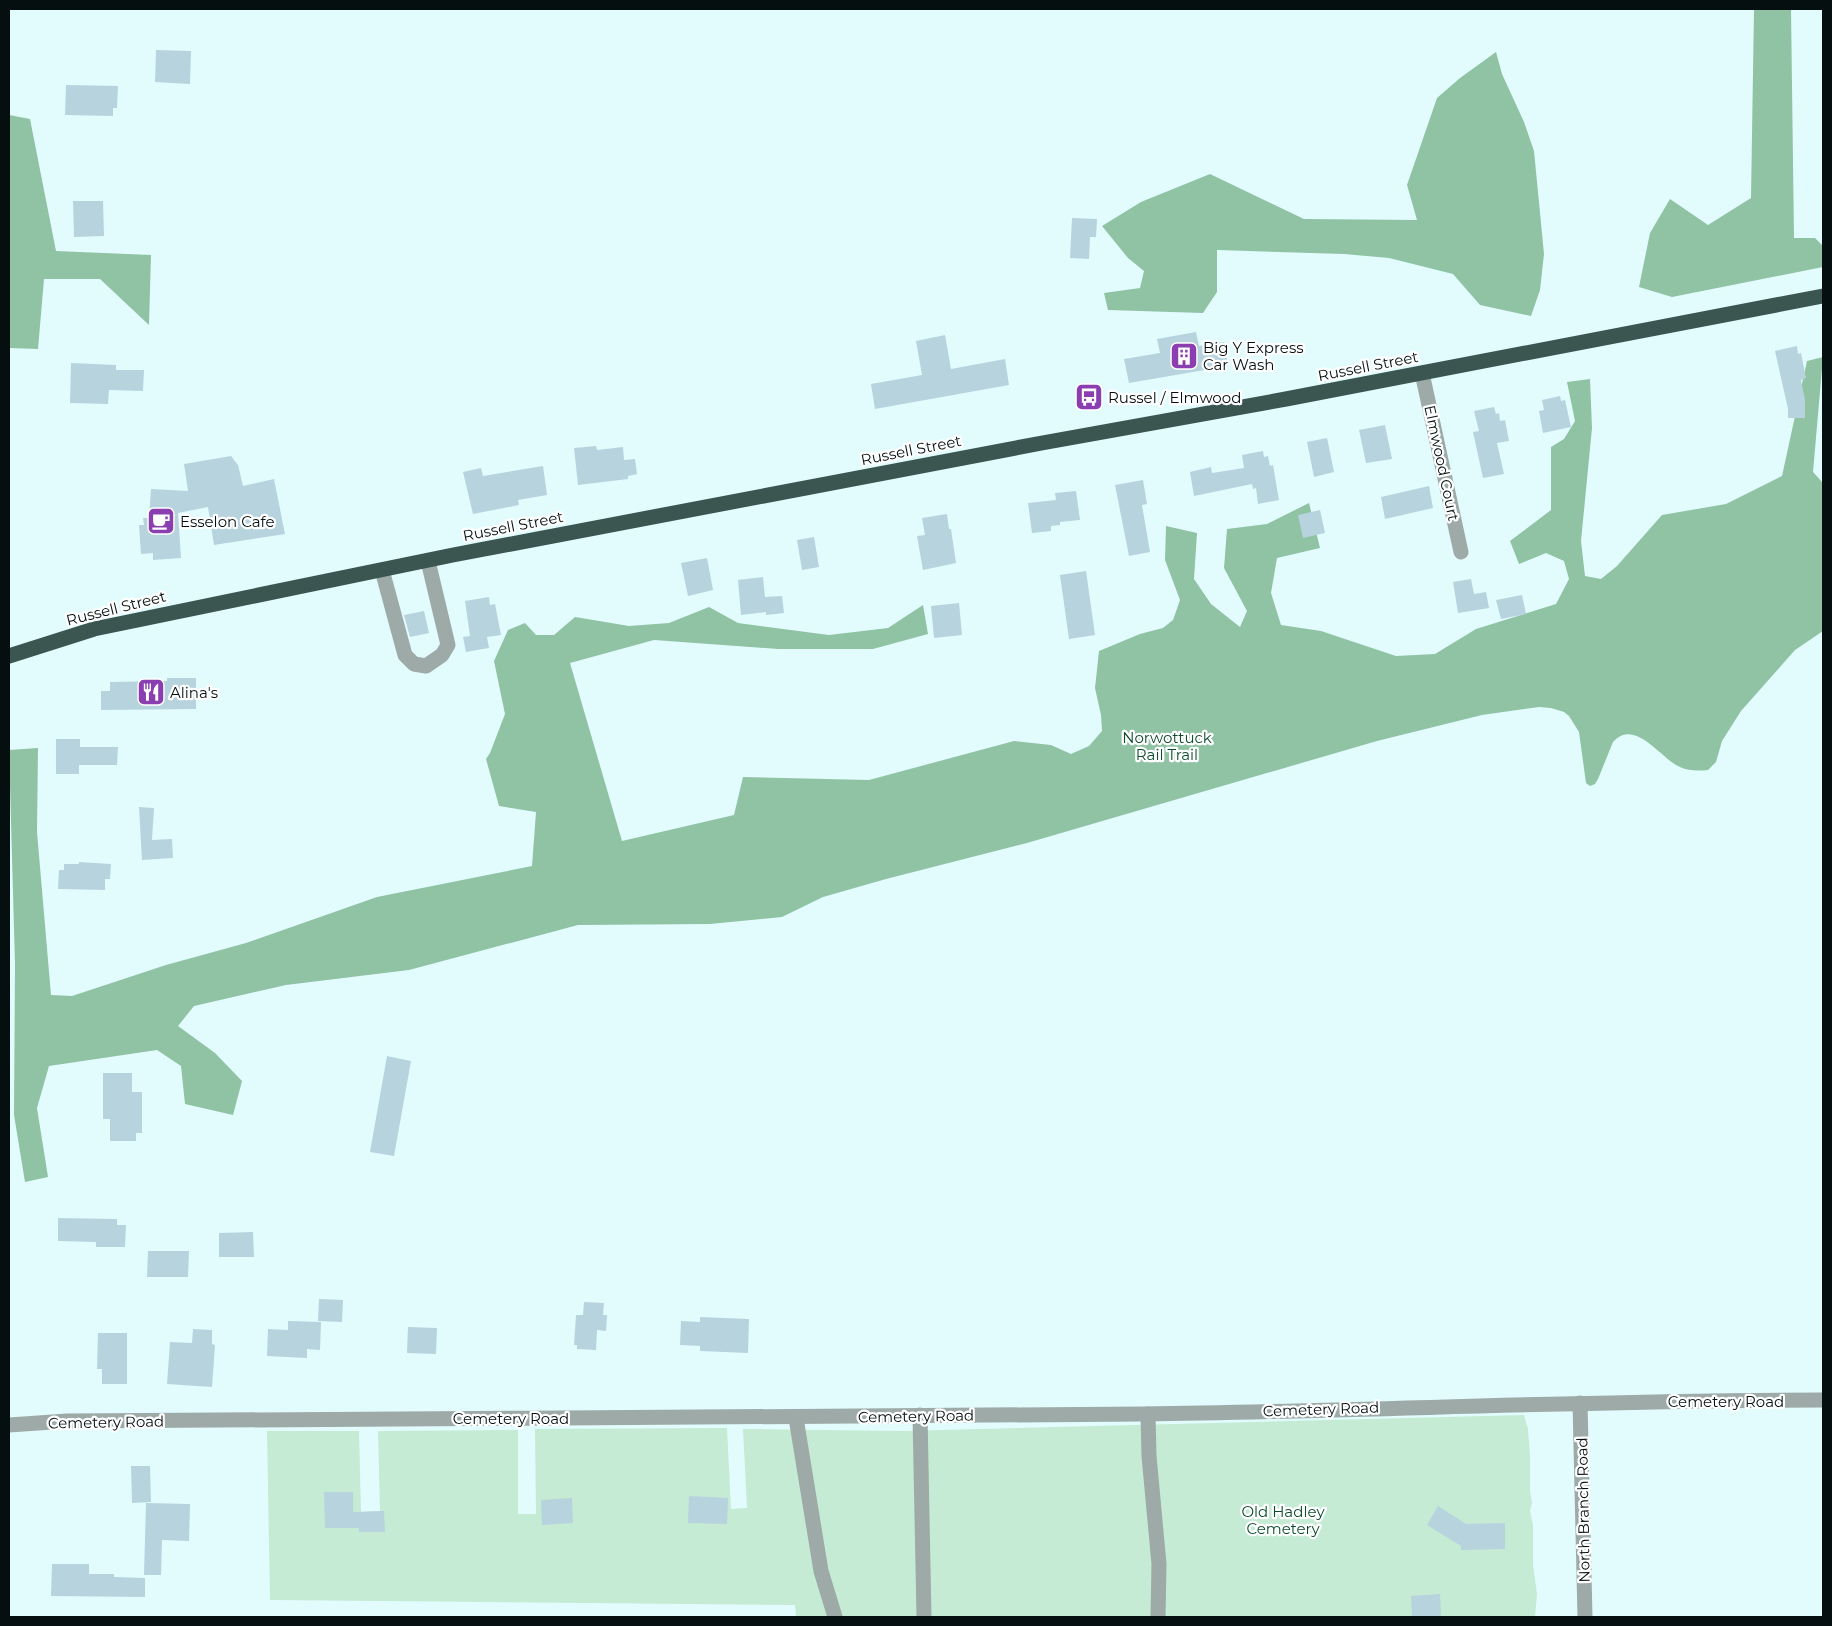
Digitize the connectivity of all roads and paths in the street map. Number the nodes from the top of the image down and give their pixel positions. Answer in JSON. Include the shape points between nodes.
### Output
{"nodes":[{"id":1,"x":1823,"y":296,"type":"edge"},
{"id":2,"x":1422,"y":373,"type":"junction"},
{"id":3,"x":1461,"y":552,"type":"dead end"},
{"id":4,"x":428,"y":561,"type":"junction"},
{"id":5,"x":382,"y":570,"type":"junction"},
{"id":6,"x":9,"y":656,"type":"edge"},
{"id":7,"x":1823,"y":1400,"type":"edge"},
{"id":8,"x":1580,"y":1403,"type":"junction"},
{"id":9,"x":1148,"y":1414,"type":"junction"},
{"id":10,"x":920,"y":1416,"type":"junction"},
{"id":11,"x":796,"y":1418,"type":"junction"},
{"id":12,"x":9,"y":1425,"type":"edge"},
{"id":13,"x":835,"y":1617,"type":"edge"},
{"id":14,"x":924,"y":1617,"type":"edge"},
{"id":15,"x":1158,"y":1617,"type":"edge"},
{"id":16,"x":1585,"y":1617,"type":"edge"}],
"edges":[{"from":1,"to":2,"type":"highway","name":"Russell Street"},
{"from":2,"to":3,"type":"street","name":"Elmwood Court"},
{"from":2,"to":4,"type":"highway","name":"Russell Street"},
{"from":4,"to":5,"type":"highway","name":"Russell Street"},
{"from":4,"to":5,"type":"street","via":[[448,645],[442,655],[426,666],[414,664],[405,655]]},
{"from":5,"to":6,"type":"highway","name":"Russell Street","via":[[94,629]]},
{"from":7,"to":8,"type":"street","name":"Cemetery Road"},
{"from":8,"to":9,"type":"street","name":"Cemetery Road"},
{"from":8,"to":16,"type":"street","name":"North Branch Road"},
{"from":9,"to":10,"type":"street","name":"Cemetery Road"},
{"from":9,"to":15,"type":"street","via":[[1159,1564]]},
{"from":10,"to":11,"type":"street","name":"Cemetery Road"},
{"from":10,"to":14,"type":"street"},
{"from":11,"to":12,"type":"street","name":"Cemetery Road","via":[[399,1418],[67,1421]]},
{"from":11,"to":13,"type":"street","via":[[821,1571]]}]}
